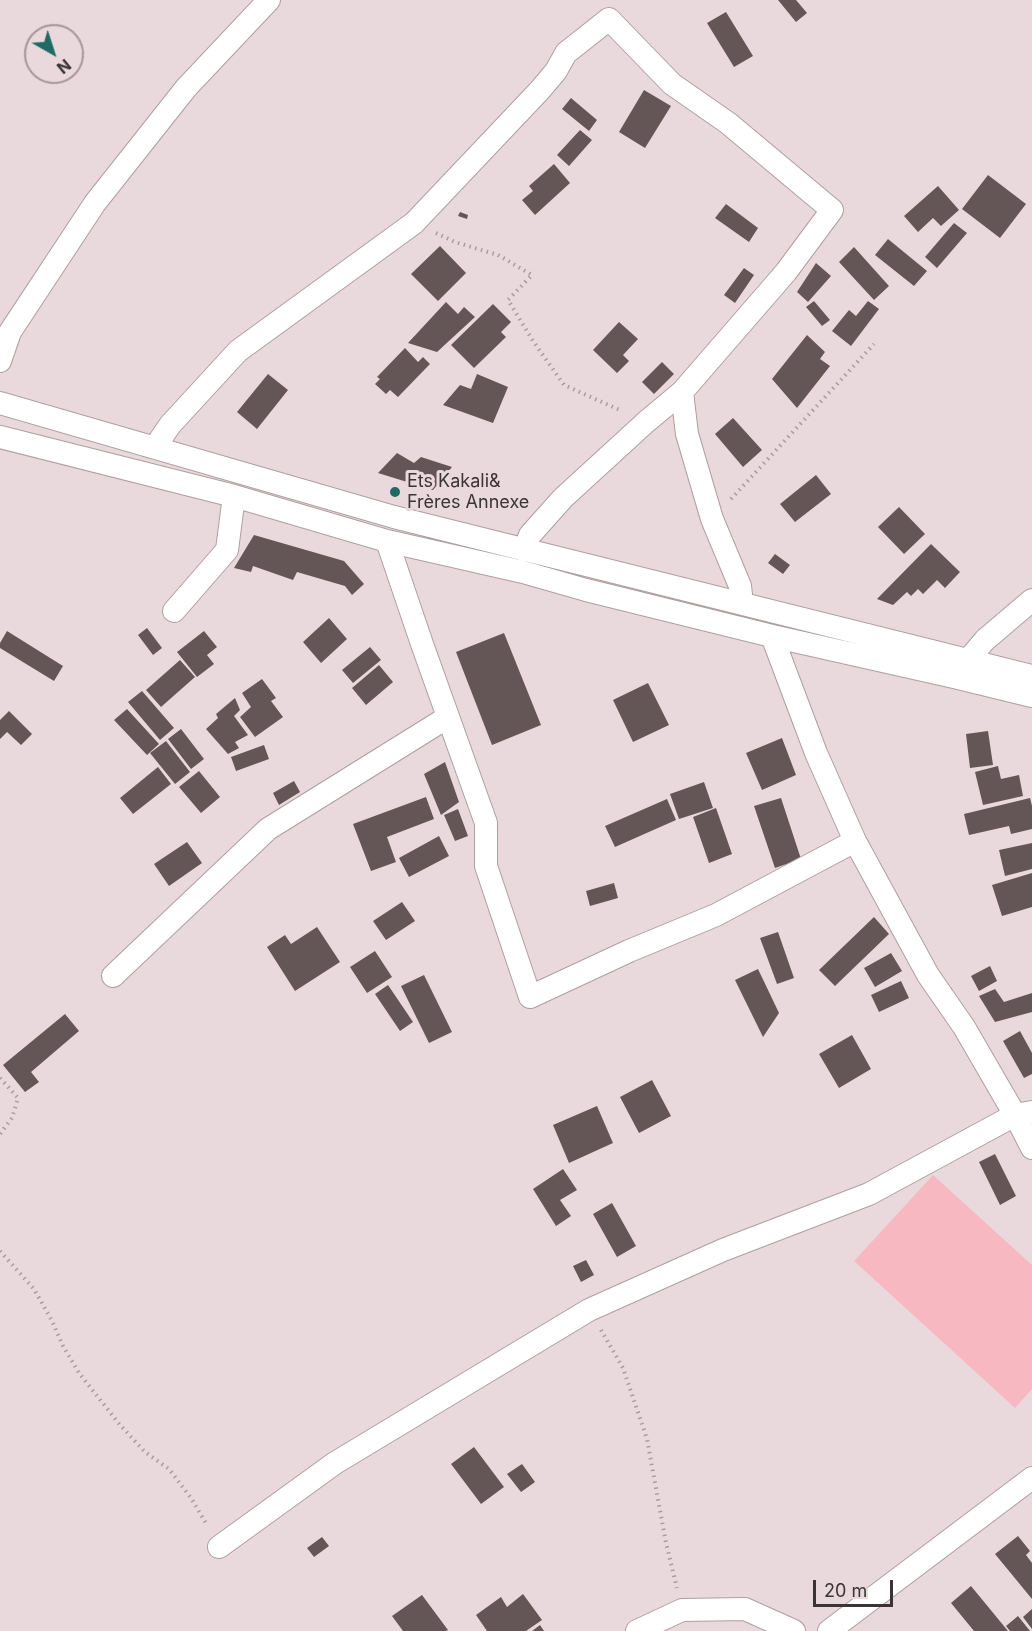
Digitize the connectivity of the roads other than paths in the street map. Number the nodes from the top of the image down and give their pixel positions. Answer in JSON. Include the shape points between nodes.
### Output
{"nodes":[{"id":1,"x":269,"y":0,"type":"edge"},
{"id":2,"x":0,"y":361,"type":"edge"},
{"id":3,"x":682,"y":392,"type":"junction"},
{"id":4,"x":0,"y":403,"type":"edge"},
{"id":5,"x":0,"y":437,"type":"edge"},
{"id":6,"x":155,"y":447,"type":"junction"},
{"id":7,"x":234,"y":496,"type":"junction"},
{"id":8,"x":387,"y":541,"type":"junction"},
{"id":9,"x":524,"y":550,"type":"junction"},
{"id":10,"x":1032,"y":600,"type":"edge"},
{"id":11,"x":742,"y":603,"type":"junction"},
{"id":12,"x":174,"y":611,"type":"dead end"},
{"id":13,"x":772,"y":636,"type":"junction"},
{"id":14,"x":968,"y":660,"type":"junction"},
{"id":15,"x":1032,"y":675,"type":"edge"},
{"id":16,"x":1032,"y":696,"type":"edge"},
{"id":17,"x":448,"y":717,"type":"junction"},
{"id":18,"x":855,"y":841,"type":"junction"},
{"id":19,"x":113,"y":976,"type":"dead end"},
{"id":20,"x":1023,"y":1113,"type":"edge"},
{"id":21,"x":1032,"y":1148,"type":"edge"},
{"id":22,"x":1032,"y":1478,"type":"edge"},
{"id":23,"x":219,"y":1547,"type":"road end"},
{"id":24,"x":637,"y":1631,"type":"edge"},
{"id":25,"x":794,"y":1631,"type":"edge"},
{"id":26,"x":829,"y":1631,"type":"edge"}],
"edges":[{"from":1,"to":2,"type":"street","via":[[186,88],[95,203],[10,332]]},
{"from":3,"to":6,"type":"street","via":[[786,272],[832,210],[728,123],[672,84],[609,20],[566,53],[540,90],[414,223],[238,351],[170,424]]},
{"from":3,"to":9,"type":"street","via":[[563,498],[530,535]]},
{"from":3,"to":11,"type":"street","via":[[687,434],[712,519],[740,586]]},
{"from":4,"to":6,"type":"street"},
{"from":5,"to":7,"type":"street"},
{"from":6,"to":9,"type":"street"},
{"from":7,"to":8,"type":"street"},
{"from":7,"to":12,"type":"street","via":[[226,550]]},
{"from":8,"to":13,"type":"street"},
{"from":8,"to":17,"type":"street"},
{"from":9,"to":11,"type":"street"},
{"from":10,"to":14,"type":"street"},
{"from":11,"to":14,"type":"street"},
{"from":13,"to":16,"type":"street"},
{"from":13,"to":18,"type":"street","via":[[816,753]]},
{"from":14,"to":15,"type":"street"},
{"from":17,"to":18,"type":"street","via":[[486,823],[486,866],[530,998],[716,915]]},
{"from":17,"to":19,"type":"street","via":[[268,830]]},
{"from":18,"to":20,"type":"street","via":[[928,975]]},
{"from":20,"to":21,"type":"street"},
{"from":20,"to":23,"type":"street","via":[[869,1194],[723,1250],[589,1310],[335,1463]]},
{"from":22,"to":26,"type":"street"},
{"from":24,"to":25,"type":"street","via":[[682,1610],[745,1609]]}]}
